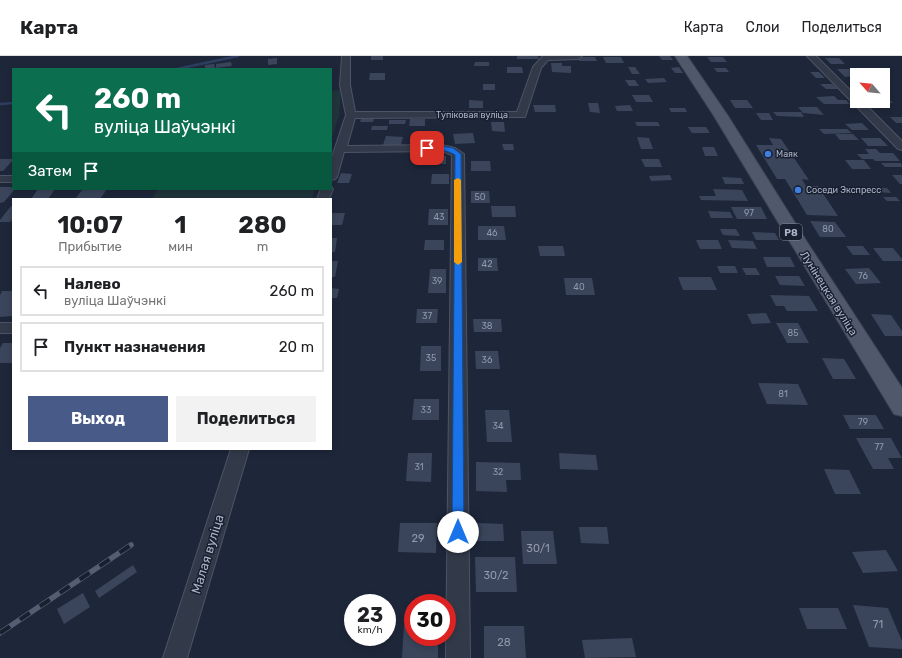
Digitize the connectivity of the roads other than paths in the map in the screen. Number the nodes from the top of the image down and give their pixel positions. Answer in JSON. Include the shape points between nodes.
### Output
{"nodes":[{"id":1,"x":346,"y":56,"type":"edge"},
{"id":2,"x":578,"y":56,"type":"edge"},
{"id":3,"x":681,"y":56,"type":"edge"},
{"id":4,"x":811,"y":56,"type":"edge"},
{"id":5,"x":351,"y":115,"type":"junction"},
{"id":6,"x":902,"y":147,"type":"edge"},
{"id":7,"x":341,"y":150,"type":"junction"},
{"id":8,"x":332,"y":174,"type":"edge"},
{"id":9,"x":0,"y":179,"type":"edge"},
{"id":10,"x":12,"y":179,"type":"edge"},
{"id":11,"x":0,"y":328,"type":"edge"},
{"id":12,"x":12,"y":328,"type":"edge"},
{"id":13,"x":902,"y":407,"type":"edge"},
{"id":14,"x":240,"y":450,"type":"edge"},
{"id":15,"x":175,"y":658,"type":"edge"},
{"id":16,"x":458,"y":658,"type":"edge"}],
"edges":[{"from":1,"to":5,"type":"street","via":[[341,85]]},
{"from":2,"to":5,"type":"street","name":"Тупіковая вуліца","via":[[546,58],[537,67],[521,115]]},
{"from":3,"to":13,"type":"main road","name":"Лунінецкая вуліца","number":"Р8"},
{"from":4,"to":6,"type":"street"},
{"from":5,"to":7,"type":"street"},
{"from":7,"to":8,"type":"street"},
{"from":7,"to":16,"type":"street","via":[[442,148],[458,154]]},
{"from":9,"to":10,"type":"street"},
{"from":11,"to":12,"type":"street"},
{"from":14,"to":15,"type":"street","name":"Малая вуліца"}]}
